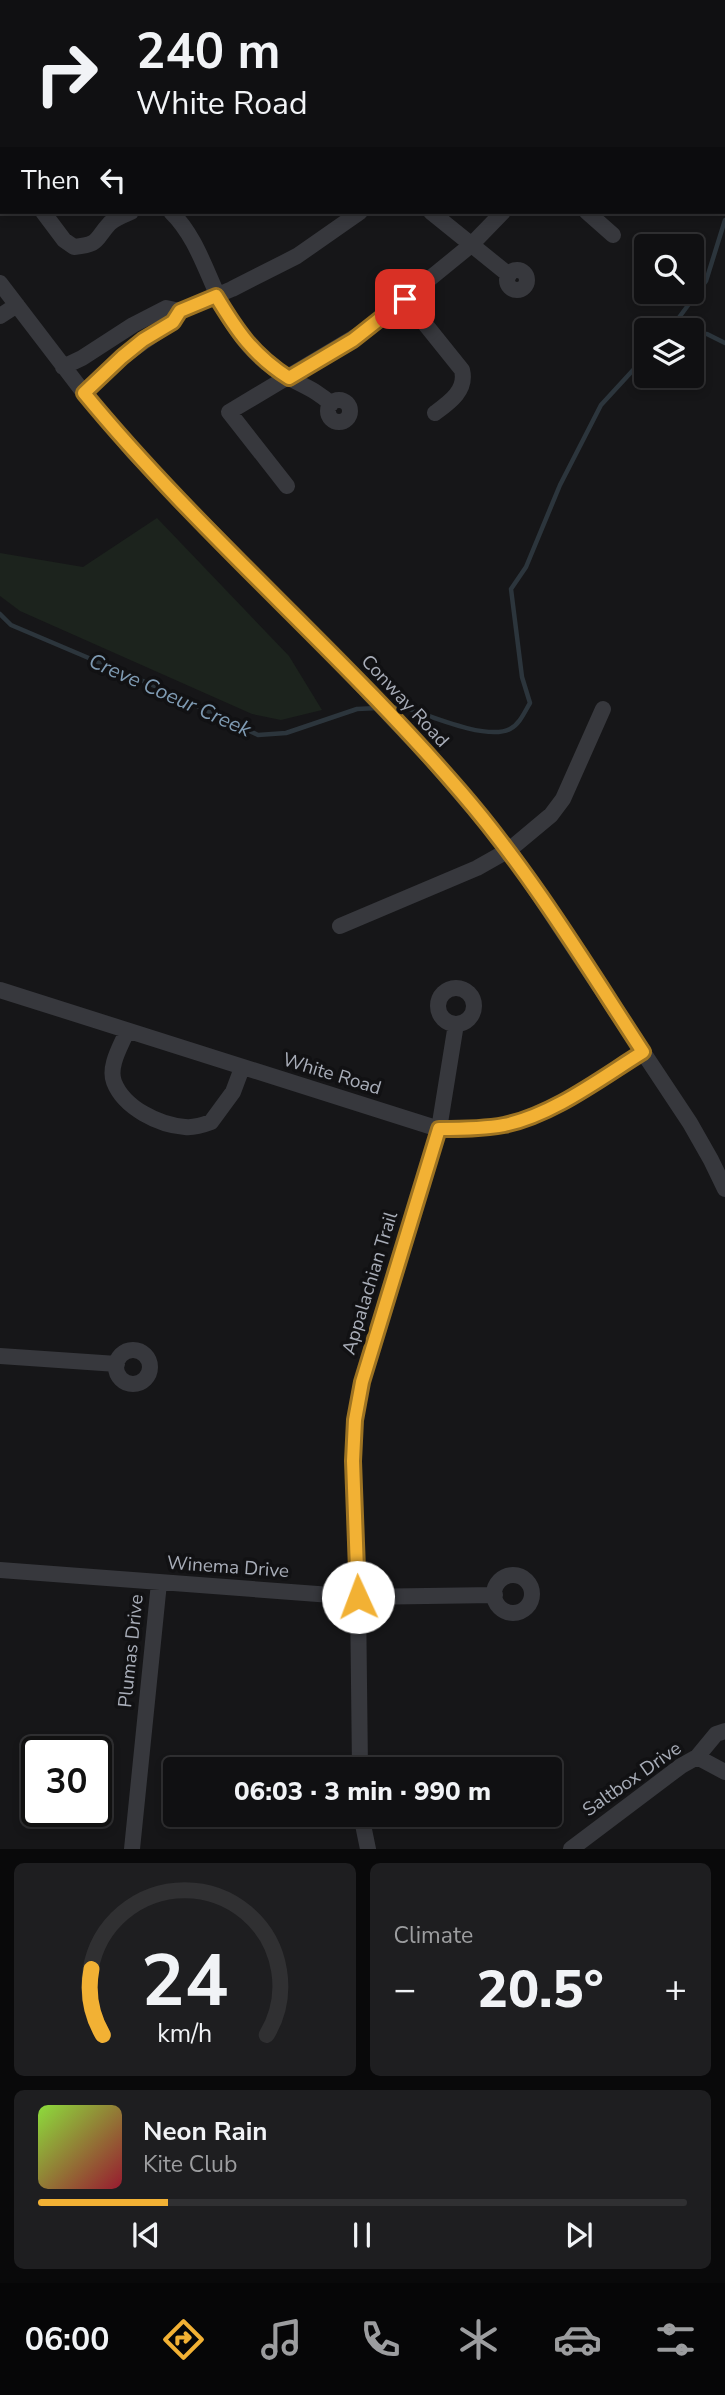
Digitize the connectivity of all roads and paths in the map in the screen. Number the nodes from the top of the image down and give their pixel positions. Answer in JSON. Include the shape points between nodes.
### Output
{"nodes":[{"id":1,"x":44,"y":214,"type":"edge"},
{"id":2,"x":126,"y":214,"type":"edge"},
{"id":3,"x":173,"y":214,"type":"edge"},
{"id":4,"x":357,"y":214,"type":"edge"},
{"id":5,"x":433,"y":214,"type":"edge"},
{"id":6,"x":501,"y":214,"type":"edge"},
{"id":7,"x":589,"y":214,"type":"edge"},
{"id":8,"x":613,"y":235,"type":"dead end"},
{"id":9,"x":471,"y":245,"type":"junction"},
{"id":10,"x":509,"y":275,"type":"dead end"},
{"id":11,"x":0,"y":283,"type":"edge"},
{"id":12,"x":216,"y":296,"type":"junction"},
{"id":13,"x":405,"y":299,"type":"junction"},
{"id":14,"x":16,"y":305,"type":"junction"},
{"id":15,"x":180,"y":311,"type":"junction"},
{"id":16,"x":0,"y":316,"type":"edge"},
{"id":17,"x":63,"y":367,"type":"junction"},
{"id":18,"x":289,"y":378,"type":"junction"},
{"id":19,"x":84,"y":393,"type":"junction"},
{"id":20,"x":331,"y":404,"type":"dead end"},
{"id":21,"x":435,"y":413,"type":"dead end"},
{"id":22,"x":287,"y":486,"type":"dead end"},
{"id":23,"x":603,"y":709,"type":"dead end"},
{"id":24,"x":509,"y":850,"type":"junction"},
{"id":25,"x":340,"y":926,"type":"dead end"},
{"id":26,"x":0,"y":990,"type":"edge"},
{"id":27,"x":456,"y":1024,"type":"dead end"},
{"id":28,"x":127,"y":1031,"type":"junction"},
{"id":29,"x":643,"y":1052,"type":"junction"},
{"id":30,"x":242,"y":1068,"type":"junction"},
{"id":31,"x":439,"y":1129,"type":"junction"},
{"id":32,"x":725,"y":1189,"type":"edge"},
{"id":33,"x":0,"y":1356,"type":"edge"},
{"id":34,"x":117,"y":1364,"type":"dead end"},
{"id":35,"x":0,"y":1570,"type":"edge"},
{"id":36,"x":159,"y":1583,"type":"junction"},
{"id":37,"x":495,"y":1595,"type":"dead end"},
{"id":38,"x":358,"y":1597,"type":"junction"},
{"id":39,"x":725,"y":1731,"type":"edge"},
{"id":40,"x":360,"y":1757,"type":"edge"},
{"id":41,"x":697,"y":1758,"type":"junction"},
{"id":42,"x":722,"y":1770,"type":"edge"},
{"id":43,"x":363,"y":1827,"type":"edge"},
{"id":44,"x":132,"y":1849,"type":"edge"},
{"id":45,"x":368,"y":1849,"type":"edge"},
{"id":46,"x":571,"y":1849,"type":"edge"}],
"edges":[{"from":1,"to":2,"type":"street","via":[[74,247],[97,241],[113,220]]},
{"from":3,"to":12,"type":"street","via":[[190,236]]},
{"from":4,"to":12,"type":"street","via":[[297,256]]},
{"from":5,"to":9,"type":"street"},
{"from":6,"to":9,"type":"street"},
{"from":7,"to":8,"type":"street"},
{"from":9,"to":10,"type":"street"},
{"from":9,"to":13,"type":"street"},
{"from":11,"to":14,"type":"street","name":"Conway Road"},
{"from":12,"to":15,"type":"street"},
{"from":12,"to":18,"type":"street","via":[[252,350]]},
{"from":13,"to":18,"type":"street","via":[[353,340]]},
{"from":13,"to":21,"type":"street","via":[[461,370],[463,384],[458,393]]},
{"from":14,"to":16,"type":"street"},
{"from":14,"to":17,"type":"street","name":"Conway Road"},
{"from":15,"to":17,"type":"street","via":[[166,308]]},
{"from":15,"to":19,"type":"street","via":[[173,322],[143,340]]},
{"from":17,"to":19,"type":"street","name":"Conway Road"},
{"from":18,"to":20,"type":"street"},
{"from":18,"to":22,"type":"street","via":[[229,412]]},
{"from":19,"to":24,"type":"street","name":"Conway Road","via":[[134,453],[329,652]]},
{"from":23,"to":24,"type":"street","via":[[563,799]]},
{"from":24,"to":25,"type":"street"},
{"from":24,"to":29,"type":"street","name":"Conway Road"},
{"from":26,"to":28,"type":"street","name":"White Road"},
{"from":27,"to":31,"type":"street","name":"Appalachian Trail"},
{"from":28,"to":30,"type":"street","name":"White Road"},
{"from":28,"to":30,"type":"street","via":[[114,1060],[114,1082],[127,1100],[162,1122],[186,1128],[211,1122],[225,1106]]},
{"from":29,"to":31,"type":"street","name":"White Road","via":[[576,1095],[506,1125]]},
{"from":29,"to":32,"type":"street","name":"Conway Road","via":[[695,1132]]},
{"from":30,"to":31,"type":"street","name":"White Road"},
{"from":31,"to":38,"type":"street","name":"Appalachian Trail","via":[[362,1382],[355,1420]]},
{"from":33,"to":34,"type":"street"},
{"from":35,"to":36,"type":"street","name":"Winema Drive"},
{"from":36,"to":38,"type":"street","name":"Winema Drive"},
{"from":36,"to":44,"type":"street","name":"Plumas Drive"},
{"from":37,"to":38,"type":"street","name":"Winema Drive"},
{"from":38,"to":40,"type":"street","name":"Appalachian Trail"},
{"from":39,"to":41,"type":"street","via":[[716,1734]]},
{"from":41,"to":42,"type":"street","name":"Saltbox Drive"},
{"from":41,"to":46,"type":"street","name":"Saltbox Drive"},
{"from":43,"to":45,"type":"street"}]}
